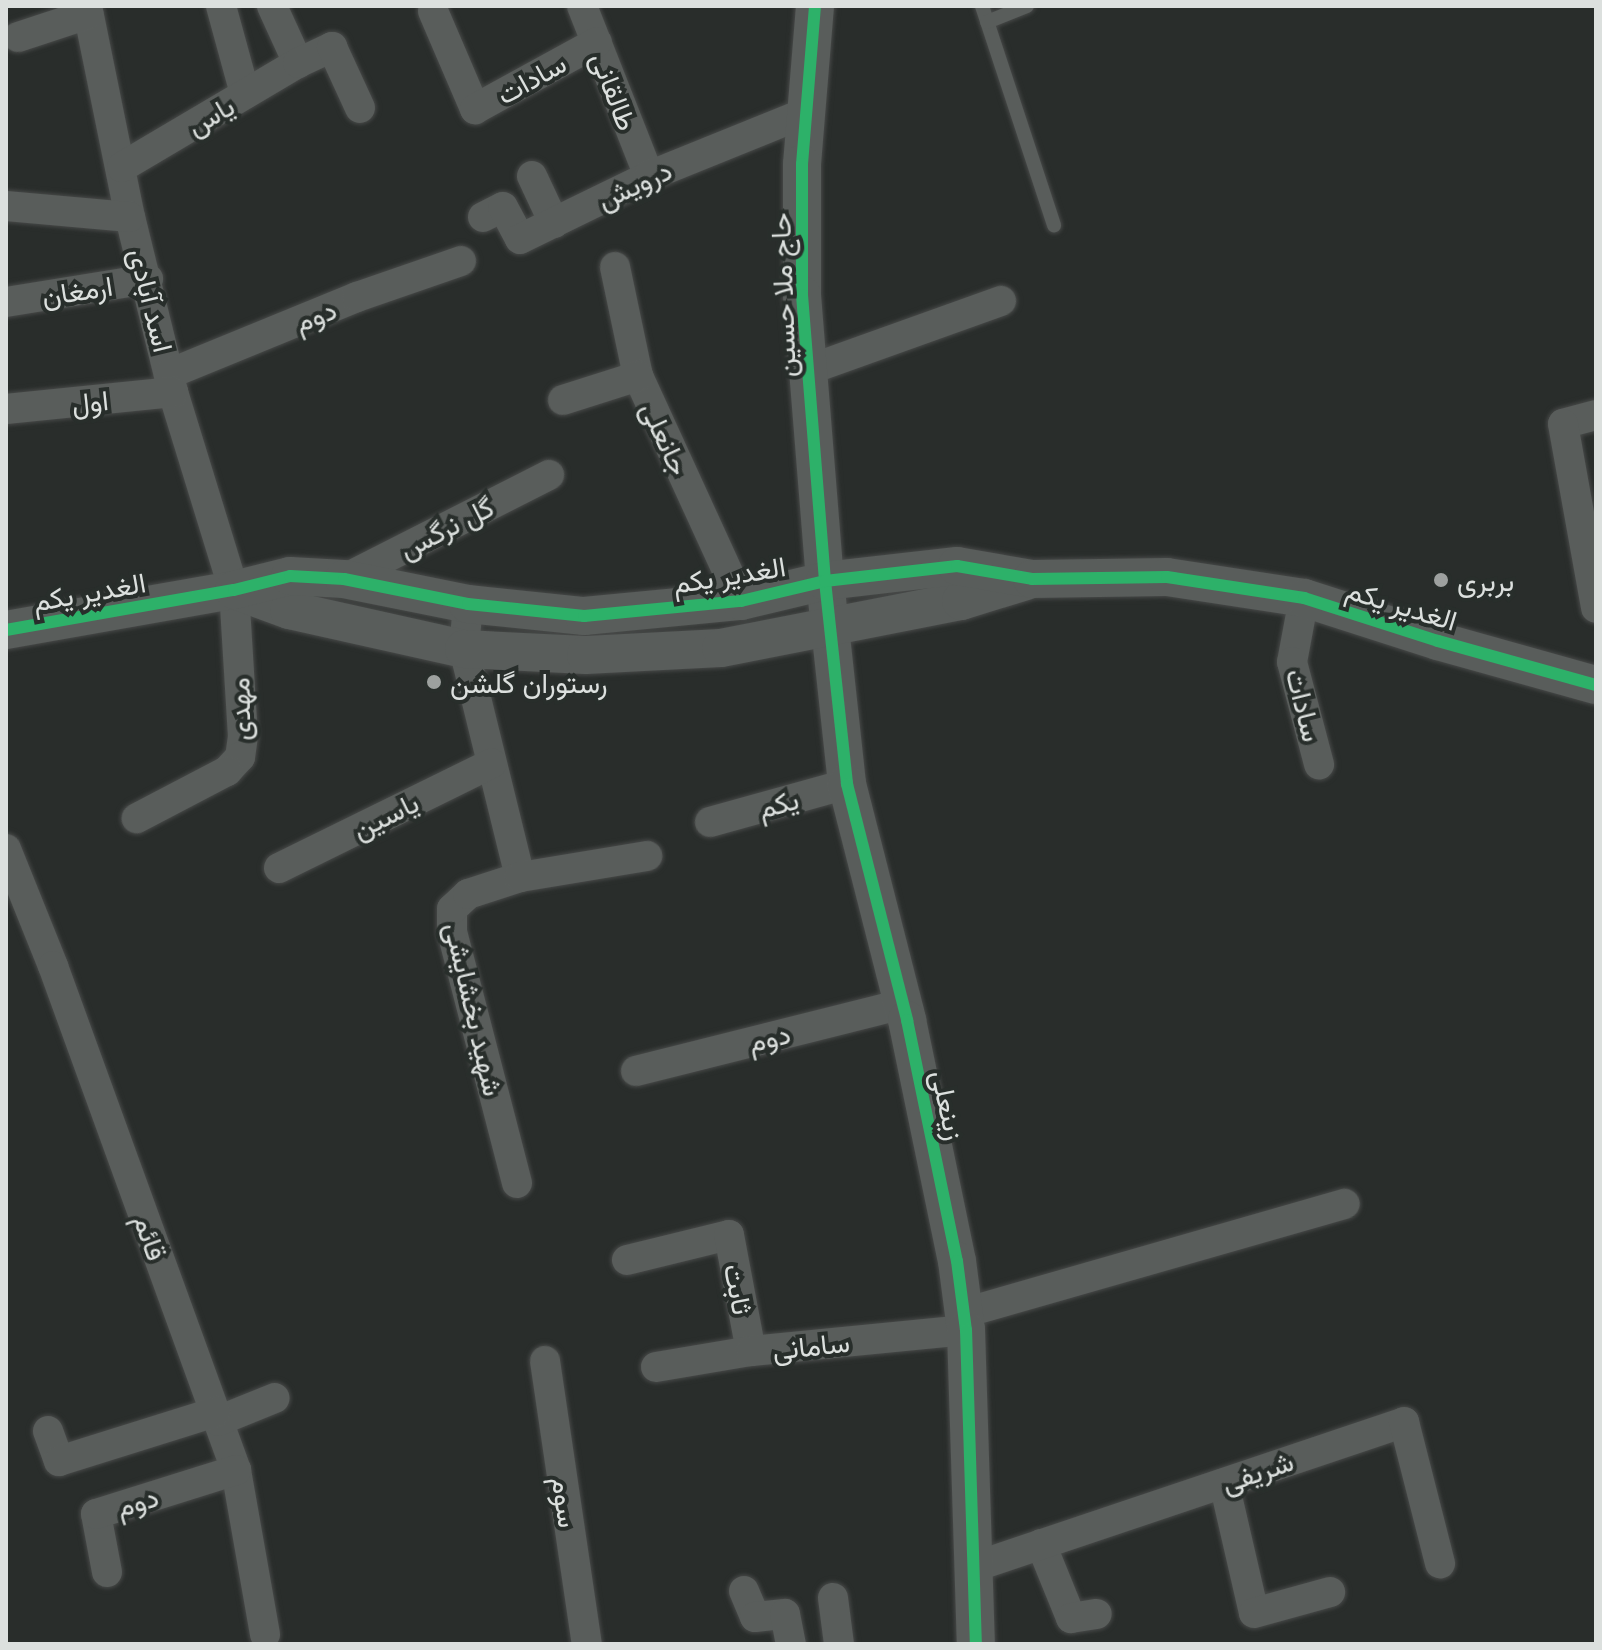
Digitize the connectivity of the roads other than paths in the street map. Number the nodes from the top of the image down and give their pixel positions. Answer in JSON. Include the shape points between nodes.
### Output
{"nodes":[{"id":1,"x":221,"y":6,"type":"edge"},
{"id":2,"x":272,"y":6,"type":"edge"},
{"id":3,"x":582,"y":6,"type":"edge"},
{"id":4,"x":815,"y":6,"type":"edge"},
{"id":5,"x":982,"y":6,"type":"edge"},
{"id":6,"x":1027,"y":6,"type":"edge"},
{"id":7,"x":88,"y":10,"type":"edge"},
{"id":8,"x":433,"y":11,"type":"dead end"},
{"id":9,"x":987,"y":22,"type":"junction"},
{"id":10,"x":18,"y":37,"type":"dead end"},
{"id":11,"x":597,"y":42,"type":"junction"},
{"id":12,"x":298,"y":63,"type":"junction"},
{"id":13,"x":245,"y":94,"type":"junction"},
{"id":14,"x":360,"y":108,"type":"dead end"},
{"id":15,"x":805,"y":113,"type":"junction"},
{"id":16,"x":122,"y":167,"type":"junction"},
{"id":17,"x":532,"y":176,"type":"dead end"},
{"id":18,"x":649,"y":176,"type":"junction"},
{"id":19,"x":6,"y":206,"type":"edge"},
{"id":20,"x":130,"y":217,"type":"junction"},
{"id":21,"x":483,"y":217,"type":"dead end"},
{"id":22,"x":554,"y":223,"type":"junction"},
{"id":23,"x":1054,"y":225,"type":"dead end"},
{"id":24,"x":461,"y":261,"type":"dead end"},
{"id":25,"x":615,"y":267,"type":"dead end"},
{"id":26,"x":148,"y":279,"type":"junction"},
{"id":27,"x":1001,"y":301,"type":"dead end"},
{"id":28,"x":6,"y":302,"type":"edge"},
{"id":29,"x":808,"y":370,"type":"junction"},
{"id":30,"x":638,"y":376,"type":"junction"},
{"id":31,"x":171,"y":383,"type":"junction"},
{"id":32,"x":563,"y":400,"type":"dead end"},
{"id":33,"x":6,"y":409,"type":"edge"},
{"id":34,"x":1596,"y":415,"type":"edge"},
{"id":35,"x":549,"y":475,"type":"dead end"},
{"id":36,"x":344,"y":579,"type":"junction"},
{"id":37,"x":1032,"y":579,"type":"junction"},
{"id":38,"x":825,"y":581,"type":"junction"},
{"id":39,"x":234,"y":590,"type":"junction"},
{"id":40,"x":1304,"y":598,"type":"junction"},
{"id":41,"x":741,"y":601,"type":"junction"},
{"id":42,"x":468,"y":604,"type":"junction"},
{"id":43,"x":1596,"y":608,"type":"edge"},
{"id":44,"x":831,"y":628,"type":"junction"},
{"id":45,"x":6,"y":630,"type":"edge"},
{"id":46,"x":464,"y":649,"type":"junction"},
{"id":47,"x":1596,"y":685,"type":"edge"},
{"id":48,"x":492,"y":763,"type":"junction"},
{"id":49,"x":1319,"y":764,"type":"dead end"},
{"id":50,"x":847,"y":784,"type":"junction"},
{"id":51,"x":137,"y":818,"type":"dead end"},
{"id":52,"x":710,"y":822,"type":"dead end"},
{"id":53,"x":6,"y":849,"type":"edge"},
{"id":54,"x":647,"y":856,"type":"dead end"},
{"id":55,"x":279,"y":868,"type":"dead end"},
{"id":56,"x":520,"y":877,"type":"junction"},
{"id":57,"x":902,"y":1004,"type":"junction"},
{"id":58,"x":636,"y":1071,"type":"dead end"},
{"id":59,"x":517,"y":1183,"type":"dead end"},
{"id":60,"x":1345,"y":1204,"type":"dead end"},
{"id":61,"x":627,"y":1260,"type":"dead end"},
{"id":62,"x":965,"y":1321,"type":"junction"},
{"id":63,"x":751,"y":1351,"type":"junction"},
{"id":64,"x":545,"y":1361,"type":"dead end"},
{"id":65,"x":656,"y":1367,"type":"dead end"},
{"id":66,"x":275,"y":1398,"type":"dead end"},
{"id":67,"x":216,"y":1416,"type":"junction"},
{"id":68,"x":48,"y":1431,"type":"dead end"},
{"id":69,"x":236,"y":1470,"type":"junction"},
{"id":70,"x":1224,"y":1483,"type":"junction"},
{"id":71,"x":1041,"y":1544,"type":"junction"},
{"id":72,"x":1440,"y":1563,"type":"dead end"},
{"id":73,"x":974,"y":1567,"type":"junction"},
{"id":74,"x":107,"y":1572,"type":"dead end"},
{"id":75,"x":744,"y":1591,"type":"dead end"},
{"id":76,"x":1330,"y":1592,"type":"dead end"},
{"id":77,"x":833,"y":1598,"type":"dead end"},
{"id":78,"x":1097,"y":1614,"type":"dead end"},
{"id":79,"x":265,"y":1634,"type":"dead end"},
{"id":80,"x":587,"y":1644,"type":"edge"},
{"id":81,"x":791,"y":1644,"type":"edge"},
{"id":82,"x":839,"y":1644,"type":"edge"},
{"id":83,"x":976,"y":1644,"type":"edge"}],
"edges":[{"from":1,"to":13,"type":"street"},
{"from":2,"to":12,"type":"street"},
{"from":3,"to":11,"type":"street","name":"طالقانی"},
{"from":4,"to":15,"type":"street","name":"حاج ملا حسین"},
{"from":5,"to":9,"type":"lane"},
{"from":6,"to":9,"type":"lane"},
{"from":7,"to":10,"type":"street"},
{"from":7,"to":16,"type":"street","name":"اسد آبادی"},
{"from":8,"to":11,"type":"street","name":"سادات","via":[[475,109]]},
{"from":9,"to":23,"type":"lane"},
{"from":11,"to":18,"type":"street","name":"طالقانی"},
{"from":12,"to":13,"type":"street","name":"یاس"},
{"from":12,"to":14,"type":"street","name":"یاس","via":[[332,47]]},
{"from":13,"to":16,"type":"street","name":"یاس"},
{"from":15,"to":18,"type":"street","name":"درویش"},
{"from":15,"to":29,"type":"street","name":"حاج ملا حسین","via":[[802,295]]},
{"from":16,"to":20,"type":"street","name":"اسد آبادی"},
{"from":17,"to":22,"type":"street"},
{"from":18,"to":22,"type":"street","name":"درویش"},
{"from":19,"to":20,"type":"street"},
{"from":20,"to":26,"type":"street","name":"اسد آبادی"},
{"from":21,"to":22,"type":"street","name":"درویش","via":[[503,207],[520,239]]},
{"from":24,"to":31,"type":"street","name":"دوم","via":[[357,297]]},
{"from":25,"to":30,"type":"street","name":"جانعلی"},
{"from":26,"to":28,"type":"street","name":"ارمغان"},
{"from":26,"to":31,"type":"street","name":"اسد آبادی"},
{"from":27,"to":29,"type":"street"},
{"from":29,"to":38,"type":"street","name":"حاج ملا حسین"},
{"from":30,"to":32,"type":"street"},
{"from":30,"to":41,"type":"street","name":"جانعلی"},
{"from":31,"to":33,"type":"street","name":"اول"},
{"from":31,"to":39,"type":"street","name":"اسد آبادی"},
{"from":34,"to":43,"type":"street","via":[[1563,424]]},
{"from":35,"to":36,"type":"street","name":"گل نرگس"},
{"from":36,"to":39,"type":"street","name":"الغدیر یکم","via":[[290,576]]},
{"from":36,"to":42,"type":"street","name":"الغدیر یکم"},
{"from":37,"to":38,"type":"street","name":"الغدیر یکم","via":[[957,566]]},
{"from":37,"to":40,"type":"street","name":"الغدیر یکم","via":[[1167,577]]},
{"from":37,"to":44,"type":"street","via":[[961,601]]},
{"from":38,"to":41,"type":"street","name":"الغدیر یکم"},
{"from":38,"to":44,"type":"street","name":"زینعلی"},
{"from":39,"to":45,"type":"street","name":"الغدیر یکم"},
{"from":39,"to":46,"type":"street","via":[[289,610]]},
{"from":39,"to":51,"type":"street","name":"مهدی","via":[[240,757],[227,771]]},
{"from":40,"to":47,"type":"street","name":"الغدیر یکم"},
{"from":40,"to":49,"type":"street","name":"سادات","via":[[1292,662]]},
{"from":41,"to":42,"type":"street","name":"الغدیر یکم","via":[[584,616]]},
{"from":42,"to":46,"type":"street"},
{"from":44,"to":46,"type":"street","via":[[721,648],[586,655]]},
{"from":44,"to":50,"type":"street","name":"زینعلی"},
{"from":46,"to":48,"type":"street"},
{"from":48,"to":55,"type":"street","name":"یاسین"},
{"from":48,"to":56,"type":"street"},
{"from":50,"to":52,"type":"street","name":"یکم"},
{"from":50,"to":57,"type":"street","name":"زینعلی"},
{"from":53,"to":67,"type":"street","name":"قائم"},
{"from":54,"to":56,"type":"street","name":"شهید بخشایشی"},
{"from":56,"to":59,"type":"street","name":"شهید بخشایشی","via":[[468,894],[452,909],[452,931]]},
{"from":57,"to":58,"type":"street","name":"دوم"},
{"from":57,"to":62,"type":"street","name":"زینعلی"},
{"from":60,"to":62,"type":"street","name":"سامانی"},
{"from":61,"to":63,"type":"street","name":"ثابت","via":[[729,1235]]},
{"from":62,"to":63,"type":"street","name":"سامانی"},
{"from":62,"to":73,"type":"street","name":"زینعلی"},
{"from":63,"to":65,"type":"street","name":"سامانی"},
{"from":64,"to":80,"type":"street","name":"سوم"},
{"from":66,"to":67,"type":"street"},
{"from":67,"to":68,"type":"street","via":[[59,1461]]},
{"from":67,"to":69,"type":"street","name":"قائم"},
{"from":69,"to":74,"type":"street","name":"دوم","via":[[96,1514]]},
{"from":69,"to":79,"type":"street","name":"قائم"},
{"from":70,"to":71,"type":"street","name":"شریفی"},
{"from":70,"to":72,"type":"street","name":"شریفی","via":[[1404,1422]]},
{"from":70,"to":76,"type":"street","via":[[1254,1613]]},
{"from":71,"to":73,"type":"street","name":"شریفی"},
{"from":71,"to":78,"type":"street","via":[[1071,1618]]},
{"from":73,"to":83,"type":"street","name":"زینعلی"},
{"from":75,"to":81,"type":"street","via":[[755,1617],[785,1614]]},
{"from":77,"to":82,"type":"street"}]}
